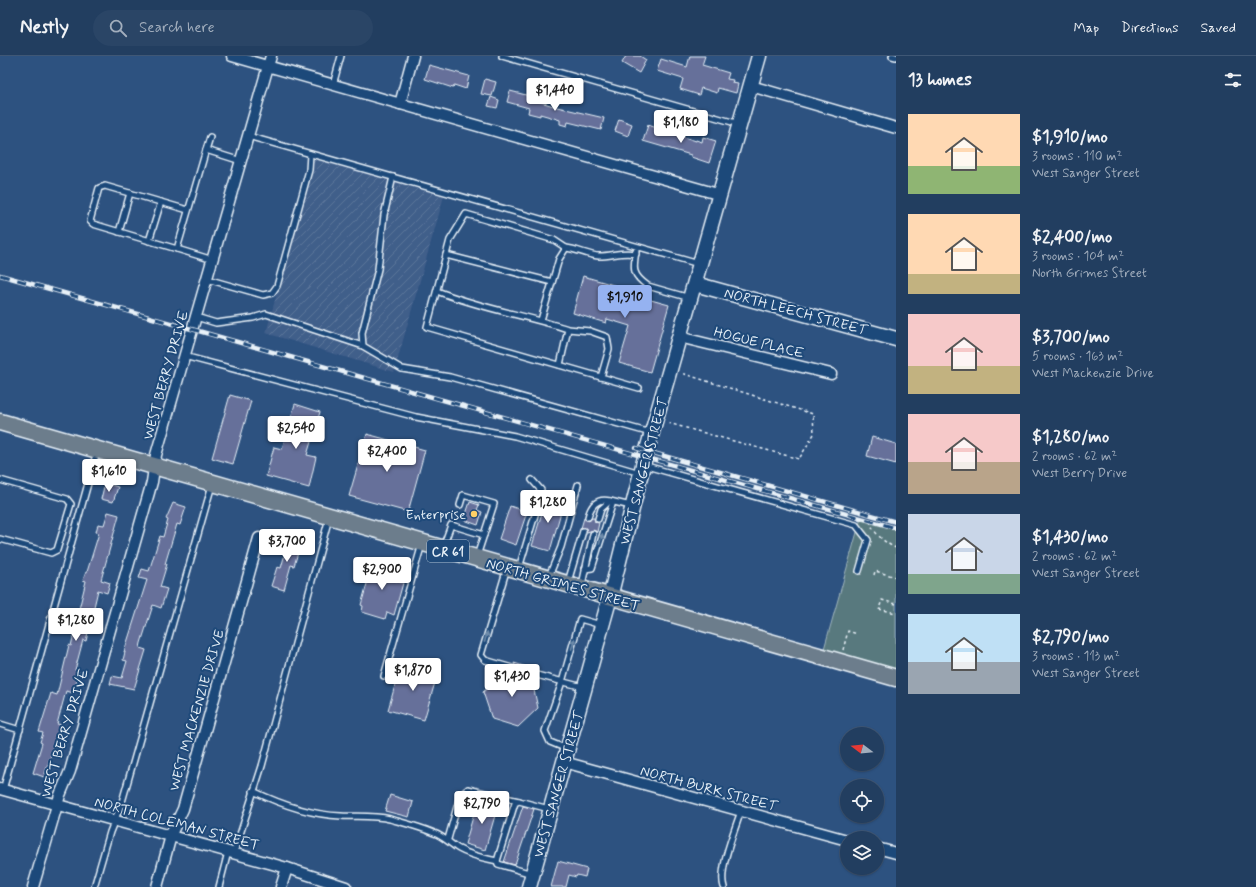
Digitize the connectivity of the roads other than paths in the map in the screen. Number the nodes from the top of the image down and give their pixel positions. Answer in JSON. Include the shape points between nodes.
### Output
{"nodes":[{"id":1,"x":232,"y":56,"type":"edge"},
{"id":2,"x":271,"y":56,"type":"edge"},
{"id":3,"x":341,"y":56,"type":"edge"},
{"id":4,"x":413,"y":56,"type":"edge"},
{"id":5,"x":502,"y":56,"type":"edge"},
{"id":6,"x":759,"y":56,"type":"edge"},
{"id":7,"x":892,"y":56,"type":"edge"},
{"id":8,"x":896,"y":57,"type":"edge"},
{"id":9,"x":268,"y":66,"type":"junction"},
{"id":10,"x":333,"y":85,"type":"junction"},
{"id":11,"x":751,"y":86,"type":"junction"},
{"id":12,"x":400,"y":104,"type":"junction"},
{"id":13,"x":740,"y":124,"type":"junction"},
{"id":14,"x":896,"y":128,"type":"edge"},
{"id":15,"x":248,"y":136,"type":"junction"},
{"id":16,"x":210,"y":137,"type":"dead end"},
{"id":17,"x":206,"y":150,"type":"junction"},
{"id":18,"x":310,"y":154,"type":"junction"},
{"id":19,"x":241,"y":161,"type":"junction"},
{"id":20,"x":393,"y":178,"type":"junction"},
{"id":21,"x":130,"y":193,"type":"junction"},
{"id":22,"x":721,"y":195,"type":"junction"},
{"id":23,"x":161,"y":202,"type":"junction"},
{"id":24,"x":188,"y":210,"type":"junction"},
{"id":25,"x":119,"y":232,"type":"junction"},
{"id":26,"x":149,"y":241,"type":"junction"},
{"id":27,"x":637,"y":246,"type":"junction"},
{"id":28,"x":566,"y":248,"type":"junction"},
{"id":29,"x":177,"y":249,"type":"junction"},
{"id":30,"x":636,"y":254,"type":"junction"},
{"id":31,"x":446,"y":255,"type":"junction"},
{"id":32,"x":213,"y":260,"type":"junction"},
{"id":33,"x":700,"y":265,"type":"junction"},
{"id":34,"x":207,"y":279,"type":"junction"},
{"id":35,"x":552,"y":282,"type":"junction"},
{"id":36,"x":695,"y":284,"type":"junction"},
{"id":37,"x":437,"y":291,"type":"junction"},
{"id":38,"x":691,"y":298,"type":"junction"},
{"id":39,"x":196,"y":317,"type":"junction"},
{"id":40,"x":541,"y":320,"type":"junction"},
{"id":41,"x":568,"y":329,"type":"junction"},
{"id":42,"x":679,"y":337,"type":"junction"},
{"id":43,"x":896,"y":339,"type":"edge"},
{"id":44,"x":363,"y":346,"type":"junction"},
{"id":45,"x":184,"y":356,"type":"junction"},
{"id":46,"x":560,"y":365,"type":"junction"},
{"id":47,"x":831,"y":374,"type":"dead end"},
{"id":48,"x":601,"y":377,"type":"junction"},
{"id":49,"x":639,"y":388,"type":"dead end"},
{"id":50,"x":0,"y":422,"type":"edge"},
{"id":51,"x":652,"y":434,"type":"junction"},
{"id":52,"x":97,"y":450,"type":"junction"},
{"id":53,"x":154,"y":467,"type":"junction"},
{"id":54,"x":642,"y":469,"type":"junction"},
{"id":55,"x":0,"y":480,"type":"edge"},
{"id":56,"x":532,"y":480,"type":"dead end"},
{"id":57,"x":213,"y":484,"type":"junction"},
{"id":58,"x":578,"y":485,"type":"dead end"},
{"id":59,"x":611,"y":502,"type":"junction"},
{"id":60,"x":460,"y":505,"type":"dead end"},
{"id":61,"x":632,"y":506,"type":"junction"},
{"id":62,"x":329,"y":517,"type":"junction"},
{"id":63,"x":588,"y":517,"type":"dead end"},
{"id":64,"x":598,"y":520,"type":"dead end"},
{"id":65,"x":583,"y":531,"type":"dead end"},
{"id":66,"x":593,"y":534,"type":"dead end"},
{"id":67,"x":484,"y":535,"type":"junction"},
{"id":68,"x":259,"y":538,"type":"dead end"},
{"id":69,"x":0,"y":539,"type":"edge"},
{"id":70,"x":422,"y":543,"type":"junction"},
{"id":71,"x":442,"y":549,"type":"junction"},
{"id":72,"x":476,"y":559,"type":"junction"},
{"id":73,"x":512,"y":569,"type":"junction"},
{"id":74,"x":584,"y":569,"type":"junction"},
{"id":75,"x":859,"y":571,"type":"dead end"},
{"id":76,"x":548,"y":579,"type":"junction"},
{"id":77,"x":574,"y":587,"type":"junction"},
{"id":78,"x":610,"y":597,"type":"junction"},
{"id":79,"x":602,"y":625,"type":"junction"},
{"id":80,"x":512,"y":668,"type":"dead end"},
{"id":81,"x":529,"y":673,"type":"dead end"},
{"id":82,"x":384,"y":676,"type":"dead end"},
{"id":83,"x":896,"y":678,"type":"edge"},
{"id":84,"x":562,"y":682,"type":"junction"},
{"id":85,"x":584,"y":688,"type":"junction"},
{"id":86,"x":0,"y":724,"type":"edge"},
{"id":87,"x":20,"y":730,"type":"junction"},
{"id":88,"x":565,"y":755,"type":"junction"},
{"id":89,"x":1,"y":791,"type":"edge"},
{"id":90,"x":253,"y":791,"type":"junction"},
{"id":91,"x":519,"y":801,"type":"junction"},
{"id":92,"x":57,"y":805,"type":"junction"},
{"id":93,"x":550,"y":809,"type":"junction"},
{"id":94,"x":741,"y":811,"type":"junction"},
{"id":95,"x":115,"y":820,"type":"junction"},
{"id":96,"x":171,"y":836,"type":"junction"},
{"id":97,"x":840,"y":838,"type":"edge"},
{"id":98,"x":448,"y":839,"type":"junction"},
{"id":99,"x":884,"y":850,"type":"edge"},
{"id":100,"x":231,"y":852,"type":"junction"},
{"id":101,"x":896,"y":853,"type":"edge"},
{"id":102,"x":497,"y":861,"type":"junction"},
{"id":103,"x":287,"y":868,"type":"junction"},
{"id":104,"x":531,"y":881,"type":"edge"},
{"id":105,"x":33,"y":887,"type":"edge"},
{"id":106,"x":94,"y":887,"type":"edge"},
{"id":107,"x":157,"y":887,"type":"edge"},
{"id":108,"x":218,"y":887,"type":"edge"},
{"id":109,"x":281,"y":887,"type":"edge"},
{"id":110,"x":345,"y":887,"type":"edge"},
{"id":111,"x":724,"y":887,"type":"edge"}],
"edges":[{"from":1,"to":9,"type":"street"},
{"from":2,"to":9,"type":"street","name":"WEST BERRY DRIVE"},
{"from":3,"to":10,"type":"lane"},
{"from":4,"to":12,"type":"street"},
{"from":5,"to":13,"type":"lane"},
{"from":6,"to":11,"type":"main road","name":"WEST SANGER STREET"},
{"from":7,"to":8,"type":"lane"},
{"from":9,"to":10,"type":"street"},
{"from":9,"to":15,"type":"street","name":"WEST BERRY DRIVE"},
{"from":10,"to":12,"type":"street"},
{"from":11,"to":13,"type":"main road","name":"WEST SANGER STREET"},
{"from":11,"to":14,"type":"street"},
{"from":12,"to":22,"type":"street"},
{"from":13,"to":22,"type":"main road","name":"WEST SANGER STREET"},
{"from":15,"to":18,"type":"lane"},
{"from":15,"to":19,"type":"street","name":"WEST BERRY DRIVE"},
{"from":16,"to":17,"type":"lane"},
{"from":17,"to":19,"type":"lane"},
{"from":17,"to":24,"type":"lane"},
{"from":18,"to":20,"type":"lane"},
{"from":18,"to":34,"type":"lane","via":[[309,170],[277,286],[272,293],[263,295]]},
{"from":19,"to":32,"type":"street","name":"WEST BERRY DRIVE"},
{"from":20,"to":27,"type":"lane"},
{"from":20,"to":44,"type":"lane","via":[[384,215],[378,269],[362,333]]},
{"from":21,"to":23,"type":"lane"},
{"from":21,"to":25,"type":"lane"},
{"from":21,"to":25,"type":"lane","via":[[105,186],[99,188],[90,221]]},
{"from":22,"to":33,"type":"main road","name":"WEST SANGER STREET"},
{"from":23,"to":24,"type":"lane"},
{"from":23,"to":26,"type":"lane"},
{"from":24,"to":29,"type":"lane"},
{"from":25,"to":26,"type":"lane"},
{"from":26,"to":29,"type":"lane"},
{"from":27,"to":30,"type":"lane"},
{"from":27,"to":33,"type":"lane"},
{"from":28,"to":30,"type":"lane","via":[[576,248],[598,256],[618,252]]},
{"from":28,"to":31,"type":"lane","via":[[554,240],[466,214],[450,240]]},
{"from":28,"to":35,"type":"lane","via":[[559,258]]},
{"from":29,"to":32,"type":"lane"},
{"from":30,"to":38,"type":"lane","via":[[633,267],[642,282]]},
{"from":31,"to":35,"type":"lane"},
{"from":31,"to":37,"type":"lane"},
{"from":32,"to":34,"type":"street","name":"WEST BERRY DRIVE"},
{"from":33,"to":36,"type":"main road","name":"WEST SANGER STREET"},
{"from":34,"to":39,"type":"street","name":"WEST BERRY DRIVE"},
{"from":35,"to":40,"type":"lane"},
{"from":36,"to":38,"type":"main road","name":"WEST SANGER STREET"},
{"from":36,"to":43,"type":"main road","name":"NORTH LEECH STREET"},
{"from":37,"to":40,"type":"lane"},
{"from":37,"to":46,"type":"lane","via":[[427,327]]},
{"from":38,"to":42,"type":"main road","name":"WEST SANGER STREET"},
{"from":39,"to":44,"type":"lane","via":[[216,323],[266,314]]},
{"from":39,"to":45,"type":"street","name":"WEST BERRY DRIVE"},
{"from":40,"to":41,"type":"lane"},
{"from":41,"to":46,"type":"lane"},
{"from":41,"to":48,"type":"lane","via":[[590,331],[607,338],[609,349]]},
{"from":42,"to":47,"type":"street","name":"HOGUE PLACE"},
{"from":42,"to":51,"type":"main road","name":"WEST SANGER STREET"},
{"from":44,"to":51,"type":"lane","via":[[402,369],[450,377]]},
{"from":45,"to":53,"type":"street","name":"WEST BERRY DRIVE"},
{"from":45,"to":54,"type":"lane","via":[[416,417],[514,436]]},
{"from":46,"to":48,"type":"lane"},
{"from":48,"to":49,"type":"lane"},
{"from":50,"to":52,"type":"main road","name":"NORTH GRIMES STREET","number":"CR 61"},
{"from":51,"to":54,"type":"main road","name":"WEST SANGER STREET"},
{"from":52,"to":53,"type":"main road","name":"NORTH GRIMES STREET","number":"CR 61"},
{"from":52,"to":87,"type":"lane"},
{"from":53,"to":57,"type":"main road","name":"NORTH GRIMES STREET","number":"CR 61"},
{"from":53,"to":92,"type":"street","name":"WEST BERRY DRIVE","via":[[152,482],[70,771]]},
{"from":54,"to":61,"type":"main road","name":"WEST SANGER STREET"},
{"from":54,"to":75,"type":"lane","via":[[856,525],[868,540]]},
{"from":55,"to":69,"type":"lane","via":[[68,499],[71,504],[57,550],[51,553]]},
{"from":56,"to":73,"type":"lane","via":[[541,490],[541,495]]},
{"from":57,"to":62,"type":"main road","name":"NORTH GRIMES STREET","number":"CR 61"},
{"from":57,"to":95,"type":"lane","via":[[131,774]]},
{"from":58,"to":76,"type":"lane","via":[[562,547]]},
{"from":59,"to":61,"type":"lane"},
{"from":59,"to":63,"type":"lane","via":[[598,501],[593,504]]},
{"from":59,"to":64,"type":"lane","via":[[601,509]]},
{"from":74,"to":59,"type":"lane","one_way":true,"via":[[592,568]]},
{"from":60,"to":67,"type":"lane","via":[[463,495],[494,504]]},
{"from":61,"to":78,"type":"main road","name":"WEST SANGER STREET"},
{"from":62,"to":70,"type":"main road","name":"NORTH GRIMES STREET","number":"CR 61"},
{"from":62,"to":90,"type":"lane"},
{"from":65,"to":77,"type":"lane"},
{"from":66,"to":74,"type":"lane"},
{"from":67,"to":71,"type":"lane","via":[[451,525]]},
{"from":67,"to":72,"type":"lane"},
{"from":68,"to":96,"type":"street","name":"WEST MACKENZIE DRIVE","via":[[183,809]]},
{"from":70,"to":71,"type":"main road","name":"NORTH GRIMES STREET","number":"CR 61"},
{"from":70,"to":82,"type":"lane"},
{"from":71,"to":72,"type":"main road","name":"NORTH GRIMES STREET","number":"CR 61"},
{"from":72,"to":73,"type":"main road","name":"NORTH GRIMES STREET","number":"CR 61"},
{"from":73,"to":76,"type":"main road","name":"NORTH GRIMES STREET","number":"CR 61"},
{"from":80,"to":73,"type":"lane","one_way":true,"via":[[485,660],[481,655]]},
{"from":74,"to":77,"type":"lane"},
{"from":76,"to":77,"type":"main road","name":"NORTH GRIMES STREET","number":"CR 61"},
{"from":77,"to":78,"type":"main road","name":"NORTH GRIMES STREET","number":"CR 61"},
{"from":78,"to":79,"type":"main road","name":"WEST SANGER STREET"},
{"from":78,"to":83,"type":"main road","name":"NORTH GRIMES STREET","number":"CR 61"},
{"from":84,"to":79,"type":"lane","one_way":true,"via":[[580,619]]},
{"from":79,"to":85,"type":"main road","name":"WEST SANGER STREET"},
{"from":81,"to":84,"type":"lane"},
{"from":84,"to":85,"type":"lane"},
{"from":84,"to":88,"type":"lane","via":[[545,731],[550,742]]},
{"from":85,"to":88,"type":"main road","name":"WEST SANGER STREET"},
{"from":86,"to":87,"type":"lane"},
{"from":87,"to":89,"type":"lane"},
{"from":88,"to":93,"type":"main road","name":"WEST SANGER STREET"},
{"from":88,"to":94,"type":"street","name":"NORTH BURK STREET"},
{"from":89,"to":92,"type":"street","name":"NORTH COLEMAN STREET"},
{"from":90,"to":98,"type":"lane","via":[[271,800],[316,812],[388,819]]},
{"from":90,"to":100,"type":"lane"},
{"from":91,"to":93,"type":"lane"},
{"from":91,"to":98,"type":"lane","via":[[468,789],[460,796]]},
{"from":91,"to":102,"type":"lane","via":[[515,803],[512,811]]},
{"from":92,"to":95,"type":"street","name":"NORTH COLEMAN STREET"},
{"from":92,"to":105,"type":"street","name":"WEST BERRY DRIVE"},
{"from":93,"to":104,"type":"main road","name":"WEST SANGER STREET"},
{"from":94,"to":97,"type":"street","name":"NORTH BURK STREET"},
{"from":94,"to":111,"type":"lane","via":[[724,869]]},
{"from":95,"to":96,"type":"street","name":"NORTH COLEMAN STREET"},
{"from":95,"to":106,"type":"lane"},
{"from":96,"to":100,"type":"street","name":"NORTH COLEMAN STREET"},
{"from":96,"to":107,"type":"street","name":"WEST MACKENZIE DRIVE"},
{"from":98,"to":102,"type":"lane","via":[[458,849]]},
{"from":99,"to":101,"type":"street"},
{"from":100,"to":103,"type":"street","name":"NORTH COLEMAN STREET"},
{"from":100,"to":108,"type":"lane"},
{"from":102,"to":104,"type":"lane","via":[[498,864]]},
{"from":103,"to":109,"type":"street"},
{"from":103,"to":110,"type":"street","name":"NORTH COLEMAN STREET"}]}
